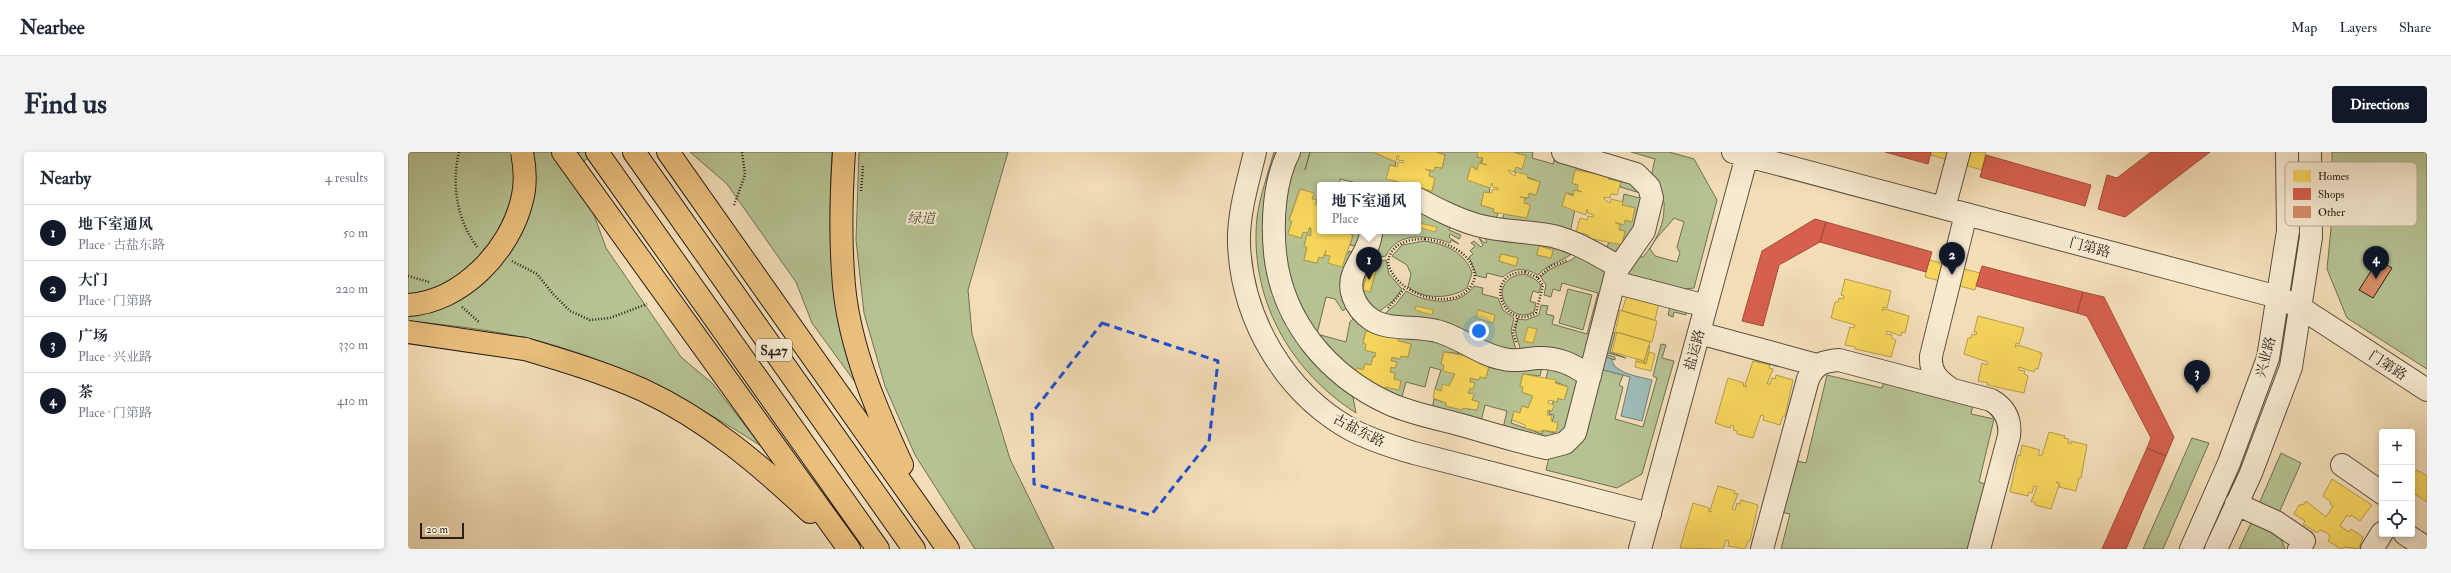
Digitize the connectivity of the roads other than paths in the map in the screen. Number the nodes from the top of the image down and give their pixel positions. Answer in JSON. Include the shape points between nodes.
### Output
{"nodes":[{"id":1,"x":522,"y":152,"type":"edge"},
{"id":2,"x":563,"y":152,"type":"edge"},
{"id":3,"x":597,"y":152,"type":"edge"},
{"id":4,"x":634,"y":152,"type":"edge"},
{"id":5,"x":668,"y":152,"type":"edge"},
{"id":6,"x":844,"y":152,"type":"edge"},
{"id":7,"x":1255,"y":152,"type":"edge"},
{"id":8,"x":1289,"y":152,"type":"edge"},
{"id":9,"x":1563,"y":152,"type":"edge"},
{"id":10,"x":1959,"y":152,"type":"edge"},
{"id":11,"x":2287,"y":152,"type":"edge"},
{"id":12,"x":2310,"y":152,"type":"edge"},
{"id":13,"x":1742,"y":153,"type":"edge"},
{"id":14,"x":2287,"y":162,"type":"edge"},
{"id":15,"x":2310,"y":162,"type":"edge"},
{"id":16,"x":1421,"y":200,"type":"edge"},
{"id":17,"x":1944,"y":208,"type":"junction"},
{"id":18,"x":1966,"y":214,"type":"junction"},
{"id":19,"x":2288,"y":226,"type":"edge"},
{"id":20,"x":2311,"y":226,"type":"edge"},
{"id":21,"x":1371,"y":234,"type":"edge"},
{"id":22,"x":1617,"y":275,"type":"junction"},
{"id":23,"x":2278,"y":297,"type":"junction"},
{"id":24,"x":408,"y":305,"type":"edge"},
{"id":25,"x":1706,"y":306,"type":"junction"},
{"id":26,"x":2301,"y":308,"type":"junction"},
{"id":27,"x":408,"y":332,"type":"edge"},
{"id":28,"x":1699,"y":333,"type":"junction"},
{"id":29,"x":1931,"y":356,"type":"junction"},
{"id":30,"x":1818,"y":365,"type":"junction"},
{"id":31,"x":1900,"y":375,"type":"junction"},
{"id":32,"x":1590,"y":376,"type":"junction"},
{"id":33,"x":1951,"y":389,"type":"junction"},
{"id":34,"x":2427,"y":390,"type":"edge"},
{"id":35,"x":2342,"y":465,"type":"dead end"},
{"id":36,"x":2379,"y":491,"type":"edge"},
{"id":37,"x":2236,"y":504,"type":"junction"},
{"id":38,"x":1650,"y":514,"type":"junction"},
{"id":39,"x":926,"y":516,"type":"junction"},
{"id":40,"x":2380,"y":537,"type":"edge"},
{"id":41,"x":2410,"y":537,"type":"edge"},
{"id":42,"x":849,"y":548,"type":"edge"},
{"id":43,"x":2427,"y":548,"type":"edge"},
{"id":44,"x":878,"y":549,"type":"edge"},
{"id":45,"x":914,"y":549,"type":"edge"},
{"id":46,"x":948,"y":549,"type":"edge"},
{"id":47,"x":1640,"y":549,"type":"edge"},
{"id":48,"x":1762,"y":549,"type":"edge"},
{"id":49,"x":1979,"y":549,"type":"edge"},
{"id":50,"x":2191,"y":549,"type":"edge"},
{"id":51,"x":2216,"y":549,"type":"edge"},
{"id":52,"x":2299,"y":549,"type":"edge"},
{"id":53,"x":2372,"y":549,"type":"edge"}],
"edges":[{"from":1,"to":24,"type":"highway","bridge":true,"via":[[525,169],[522,200],[511,229],[494,255],[475,276],[450,294],[423,304]]},
{"from":2,"to":42,"type":"highway"},
{"from":3,"to":44,"type":"highway","number":"S427"},
{"from":4,"to":45,"type":"highway","number":"S427"},
{"from":5,"to":39,"type":"highway"},
{"from":6,"to":39,"type":"highway","via":[[841,212],[844,287],[855,343],[875,403]]},
{"from":7,"to":38,"type":"street","name":"古盐东路","via":[[1242,214],[1239,244],[1248,299],[1271,353],[1286,375],[1305,394],[1326,413],[1352,430],[1378,442]]},
{"from":8,"to":32,"type":"street","via":[[1274,211],[1274,243],[1280,279],[1290,310],[1300,328],[1323,357],[1349,381],[1376,398],[1409,411],[1546,448],[1565,443],[1575,433]]},
{"from":9,"to":22,"type":"street","via":[[1628,170],[1644,180],[1649,187],[1652,198],[1644,231]]},
{"from":10,"to":17,"type":"street"},
{"from":11,"to":14,"type":"street","name":"兴业路"},
{"from":12,"to":15,"type":"street","name":"兴业路"},
{"from":13,"to":17,"type":"street","name":"门第路"},
{"from":13,"to":25,"type":"street","name":"盐运路"},
{"from":16,"to":22,"type":"street","via":[[1477,225],[1510,232],[1540,234],[1580,245]]},
{"from":17,"to":18,"type":"street","name":"门第路"},
{"from":18,"to":23,"type":"street","name":"门第路"},
{"from":18,"to":29,"type":"street"},
{"from":19,"to":23,"type":"street","name":"兴业路"},
{"from":20,"to":26,"type":"street","name":"兴业路"},
{"from":21,"to":32,"type":"street","via":[[1370,243],[1354,268],[1352,280],[1353,296],[1371,320],[1388,326],[1436,330],[1494,357],[1519,360],[1560,359]]},
{"from":22,"to":25,"type":"street"},
{"from":22,"to":32,"type":"street"},
{"from":23,"to":26,"type":"street","name":"门第路"},
{"from":23,"to":50,"type":"street","name":"兴业路","via":[[2268,358],[2229,463]]},
{"from":25,"to":28,"type":"street","name":"盐运路"},
{"from":26,"to":34,"type":"street","name":"门第路"},
{"from":26,"to":37,"type":"street","name":"兴业路","via":[[2291,366]]},
{"from":27,"to":42,"type":"highway","bridge":true,"via":[[525,349],[591,369],[644,391],[695,418],[740,451]]},
{"from":28,"to":30,"type":"street"},
{"from":28,"to":38,"type":"street","name":"盐运路"},
{"from":29,"to":31,"type":"street","via":[[1916,372]]},
{"from":29,"to":33,"type":"street","via":[[1934,374],[1939,382]]},
{"from":30,"to":31,"type":"street","via":[[1839,360]]},
{"from":30,"to":48,"type":"street","via":[[1813,368],[1806,386]]},
{"from":31,"to":33,"type":"street"},
{"from":33,"to":49,"type":"street","via":[[1991,400],[2003,410],[2009,421],[2009,436]]},
{"from":35,"to":36,"type":"street"},
{"from":37,"to":51,"type":"street","name":"兴业路"},
{"from":37,"to":52,"type":"street","via":[[2276,522],[2304,541]]},
{"from":38,"to":47,"type":"street","name":"盐运路"},
{"from":39,"to":46,"type":"highway"},
{"from":40,"to":53,"type":"street"},
{"from":41,"to":43,"type":"street"}]}
